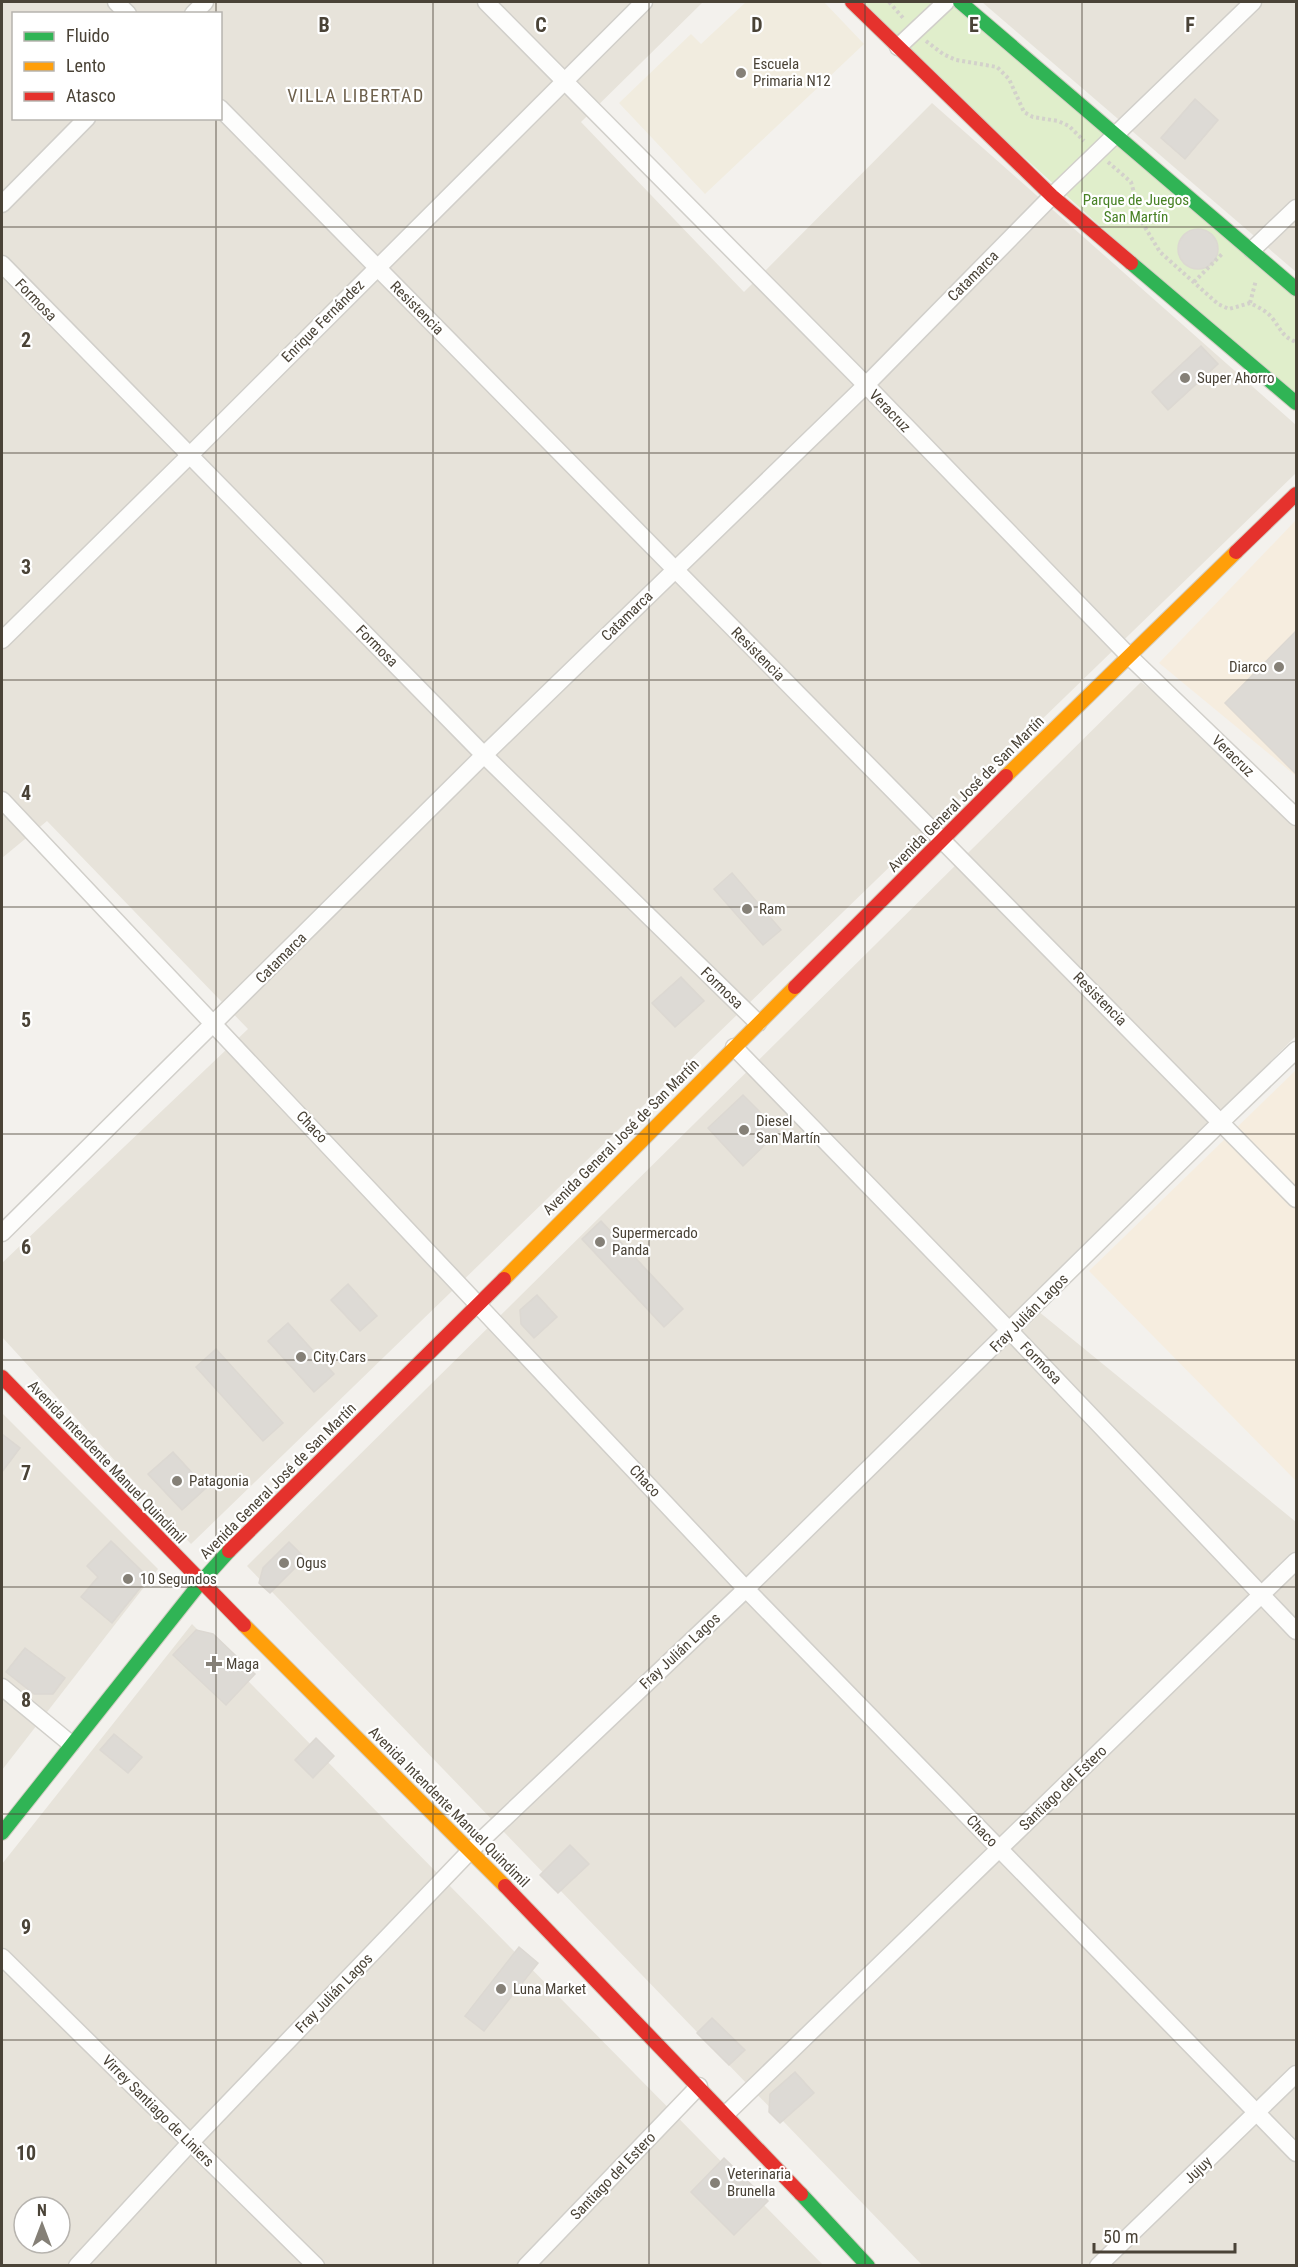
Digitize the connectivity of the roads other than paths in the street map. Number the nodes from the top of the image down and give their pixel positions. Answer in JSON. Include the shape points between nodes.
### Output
{"nodes":[{"id":1,"x":486,"y":2,"type":"edge"},
{"id":2,"x":644,"y":2,"type":"edge"},
{"id":3,"x":852,"y":2,"type":"edge"},
{"id":4,"x":946,"y":2,"type":"edge"},
{"id":5,"x":960,"y":2,"type":"edge"},
{"id":6,"x":1253,"y":2,"type":"edge"},
{"id":7,"x":898,"y":47,"type":"junction"},
{"id":8,"x":563,"y":81,"type":"junction"},
{"id":9,"x":222,"y":110,"type":"edge"},
{"id":10,"x":85,"y":120,"type":"edge"},
{"id":11,"x":1116,"y":134,"type":"junction"},
{"id":12,"x":1052,"y":196,"type":"junction"},
{"id":13,"x":2,"y":204,"type":"edge"},
{"id":14,"x":1296,"y":208,"type":"edge"},
{"id":15,"x":1252,"y":250,"type":"junction"},
{"id":16,"x":2,"y":264,"type":"edge"},
{"id":17,"x":376,"y":267,"type":"junction"},
{"id":18,"x":1296,"y":289,"type":"edge"},
{"id":19,"x":866,"y":385,"type":"junction"},
{"id":20,"x":1296,"y":403,"type":"edge"},
{"id":21,"x":189,"y":456,"type":"junction"},
{"id":22,"x":1296,"y":494,"type":"edge"},
{"id":23,"x":675,"y":570,"type":"junction"},
{"id":24,"x":2,"y":640,"type":"edge"},
{"id":25,"x":1130,"y":657,"type":"junction"},
{"id":26,"x":484,"y":755,"type":"junction"},
{"id":27,"x":2,"y":800,"type":"edge"},
{"id":28,"x":1296,"y":817,"type":"edge"},
{"id":29,"x":942,"y":840,"type":"junction"},
{"id":30,"x":758,"y":1023,"type":"junction"},
{"id":31,"x":215,"y":1024,"type":"junction"},
{"id":32,"x":734,"y":1047,"type":"junction"},
{"id":33,"x":1296,"y":1050,"type":"edge"},
{"id":34,"x":1222,"y":1121,"type":"junction"},
{"id":35,"x":1296,"y":1199,"type":"edge"},
{"id":36,"x":2,"y":1233,"type":"edge"},
{"id":37,"x":479,"y":1304,"type":"junction"},
{"id":38,"x":1010,"y":1331,"type":"junction"},
{"id":39,"x":2,"y":1377,"type":"edge"},
{"id":40,"x":1296,"y":1561,"type":"edge"},
{"id":41,"x":201,"y":1582,"type":"junction"},
{"id":42,"x":746,"y":1588,"type":"junction"},
{"id":43,"x":1262,"y":1595,"type":"junction"},
{"id":44,"x":1296,"y":1631,"type":"edge"},
{"id":45,"x":2,"y":1687,"type":"edge"},
{"id":46,"x":71,"y":1744,"type":"junction"},
{"id":47,"x":2,"y":1833,"type":"edge"},
{"id":48,"x":1000,"y":1849,"type":"junction"},
{"id":49,"x":471,"y":1850,"type":"junction"},
{"id":50,"x":2,"y":1957,"type":"edge"},
{"id":51,"x":1296,"y":2074,"type":"edge"},
{"id":52,"x":699,"y":2086,"type":"junction"},
{"id":53,"x":1258,"y":2112,"type":"junction"},
{"id":54,"x":726,"y":2114,"type":"junction"},
{"id":55,"x":190,"y":2143,"type":"junction"},
{"id":56,"x":1296,"y":2153,"type":"edge"},
{"id":57,"x":77,"y":2265,"type":"edge"},
{"id":58,"x":316,"y":2265,"type":"edge"},
{"id":59,"x":526,"y":2265,"type":"edge"},
{"id":60,"x":868,"y":2265,"type":"edge"},
{"id":61,"x":1098,"y":2265,"type":"edge"}],
"edges":[{"from":1,"to":8,"type":"street","name":"Veracruz"},
{"from":2,"to":8,"type":"street","name":"Enrique Fernández"},
{"from":3,"to":7,"type":"main road"},
{"from":4,"to":7,"type":"street"},
{"from":5,"to":11,"type":"main road"},
{"from":6,"to":11,"type":"street","name":"Catamarca"},
{"from":7,"to":12,"type":"main road"},
{"from":8,"to":17,"type":"street","name":"Enrique Fernández"},
{"from":8,"to":19,"type":"street","name":"Veracruz"},
{"from":9,"to":17,"type":"street","name":"Resistencia"},
{"from":10,"to":13,"type":"street"},
{"from":11,"to":12,"type":"street","name":"Catamarca"},
{"from":11,"to":15,"type":"main road"},
{"from":12,"to":19,"type":"street","name":"Catamarca"},
{"from":12,"to":20,"type":"main road"},
{"from":14,"to":15,"type":"street"},
{"from":15,"to":18,"type":"main road"},
{"from":16,"to":21,"type":"street","name":"Formosa"},
{"from":17,"to":21,"type":"street","name":"Enrique Fernández"},
{"from":17,"to":23,"type":"street","name":"Resistencia"},
{"from":19,"to":23,"type":"street","name":"Catamarca"},
{"from":19,"to":25,"type":"street","name":"Veracruz"},
{"from":21,"to":24,"type":"street","name":"Enrique Fernández"},
{"from":21,"to":26,"type":"street","name":"Formosa"},
{"from":22,"to":25,"type":"main road","name":"Avenida General José de San Martín"},
{"from":23,"to":26,"type":"street","name":"Catamarca"},
{"from":23,"to":29,"type":"street","name":"Resistencia"},
{"from":25,"to":28,"type":"street","name":"Veracruz"},
{"from":25,"to":29,"type":"main road","name":"Avenida General José de San Martín"},
{"from":26,"to":30,"type":"street","name":"Formosa"},
{"from":26,"to":31,"type":"street","name":"Catamarca"},
{"from":27,"to":31,"type":"street","name":"Chaco"},
{"from":29,"to":30,"type":"main road","name":"Avenida General José de San Martín"},
{"from":29,"to":34,"type":"street","name":"Resistencia"},
{"from":30,"to":32,"type":"main road","name":"Avenida General José de San Martín"},
{"from":31,"to":36,"type":"street","name":"Catamarca"},
{"from":31,"to":37,"type":"street","name":"Chaco"},
{"from":32,"to":37,"type":"main road","name":"Avenida General José de San Martín"},
{"from":32,"to":38,"type":"street","name":"Formosa"},
{"from":33,"to":34,"type":"street","name":"Fray Julián Lagos"},
{"from":34,"to":35,"type":"street","name":"Resistencia"},
{"from":34,"to":38,"type":"street","name":"Fray Julián Lagos"},
{"from":37,"to":41,"type":"main road","name":"Avenida General José de San Martín"},
{"from":37,"to":42,"type":"street","name":"Chaco"},
{"from":38,"to":42,"type":"street","name":"Fray Julián Lagos"},
{"from":38,"to":43,"type":"street","name":"Formosa"},
{"from":39,"to":41,"type":"main road","name":"Avenida Intendente Manuel Quindimil"},
{"from":40,"to":43,"type":"street","name":"Santiago del Estero"},
{"from":41,"to":46,"type":"main road","name":"Avenida General José de San Martín"},
{"from":41,"to":49,"type":"main road","name":"Avenida Intendente Manuel Quindimil"},
{"from":42,"to":48,"type":"street","name":"Chaco"},
{"from":42,"to":49,"type":"street","name":"Fray Julián Lagos"},
{"from":43,"to":44,"type":"street","name":"Formosa"},
{"from":43,"to":48,"type":"street","name":"Santiago del Estero"},
{"from":45,"to":46,"type":"street"},
{"from":46,"to":47,"type":"main road","name":"Avenida General José de San Martín"},
{"from":48,"to":53,"type":"street","name":"Chaco"},
{"from":48,"to":54,"type":"street","name":"Santiago del Estero"},
{"from":49,"to":52,"type":"main road","name":"Avenida Intendente Manuel Quindimil"},
{"from":49,"to":55,"type":"street","name":"Fray Julián Lagos"},
{"from":50,"to":55,"type":"street","name":"Virrey Santiago de Liniers"},
{"from":51,"to":53,"type":"street","name":"Jujuy"},
{"from":52,"to":54,"type":"main road","name":"Avenida Intendente Manuel Quindimil"},
{"from":52,"to":59,"type":"street","name":"Santiago del Estero"},
{"from":53,"to":56,"type":"street","name":"Chaco"},
{"from":53,"to":61,"type":"street","name":"Jujuy"},
{"from":54,"to":60,"type":"main road","name":"Avenida Intendente Manuel Quindimil"},
{"from":55,"to":57,"type":"street","name":"Fray Julián Lagos"},
{"from":55,"to":58,"type":"street","name":"Virrey Santiago de Liniers"}]}
